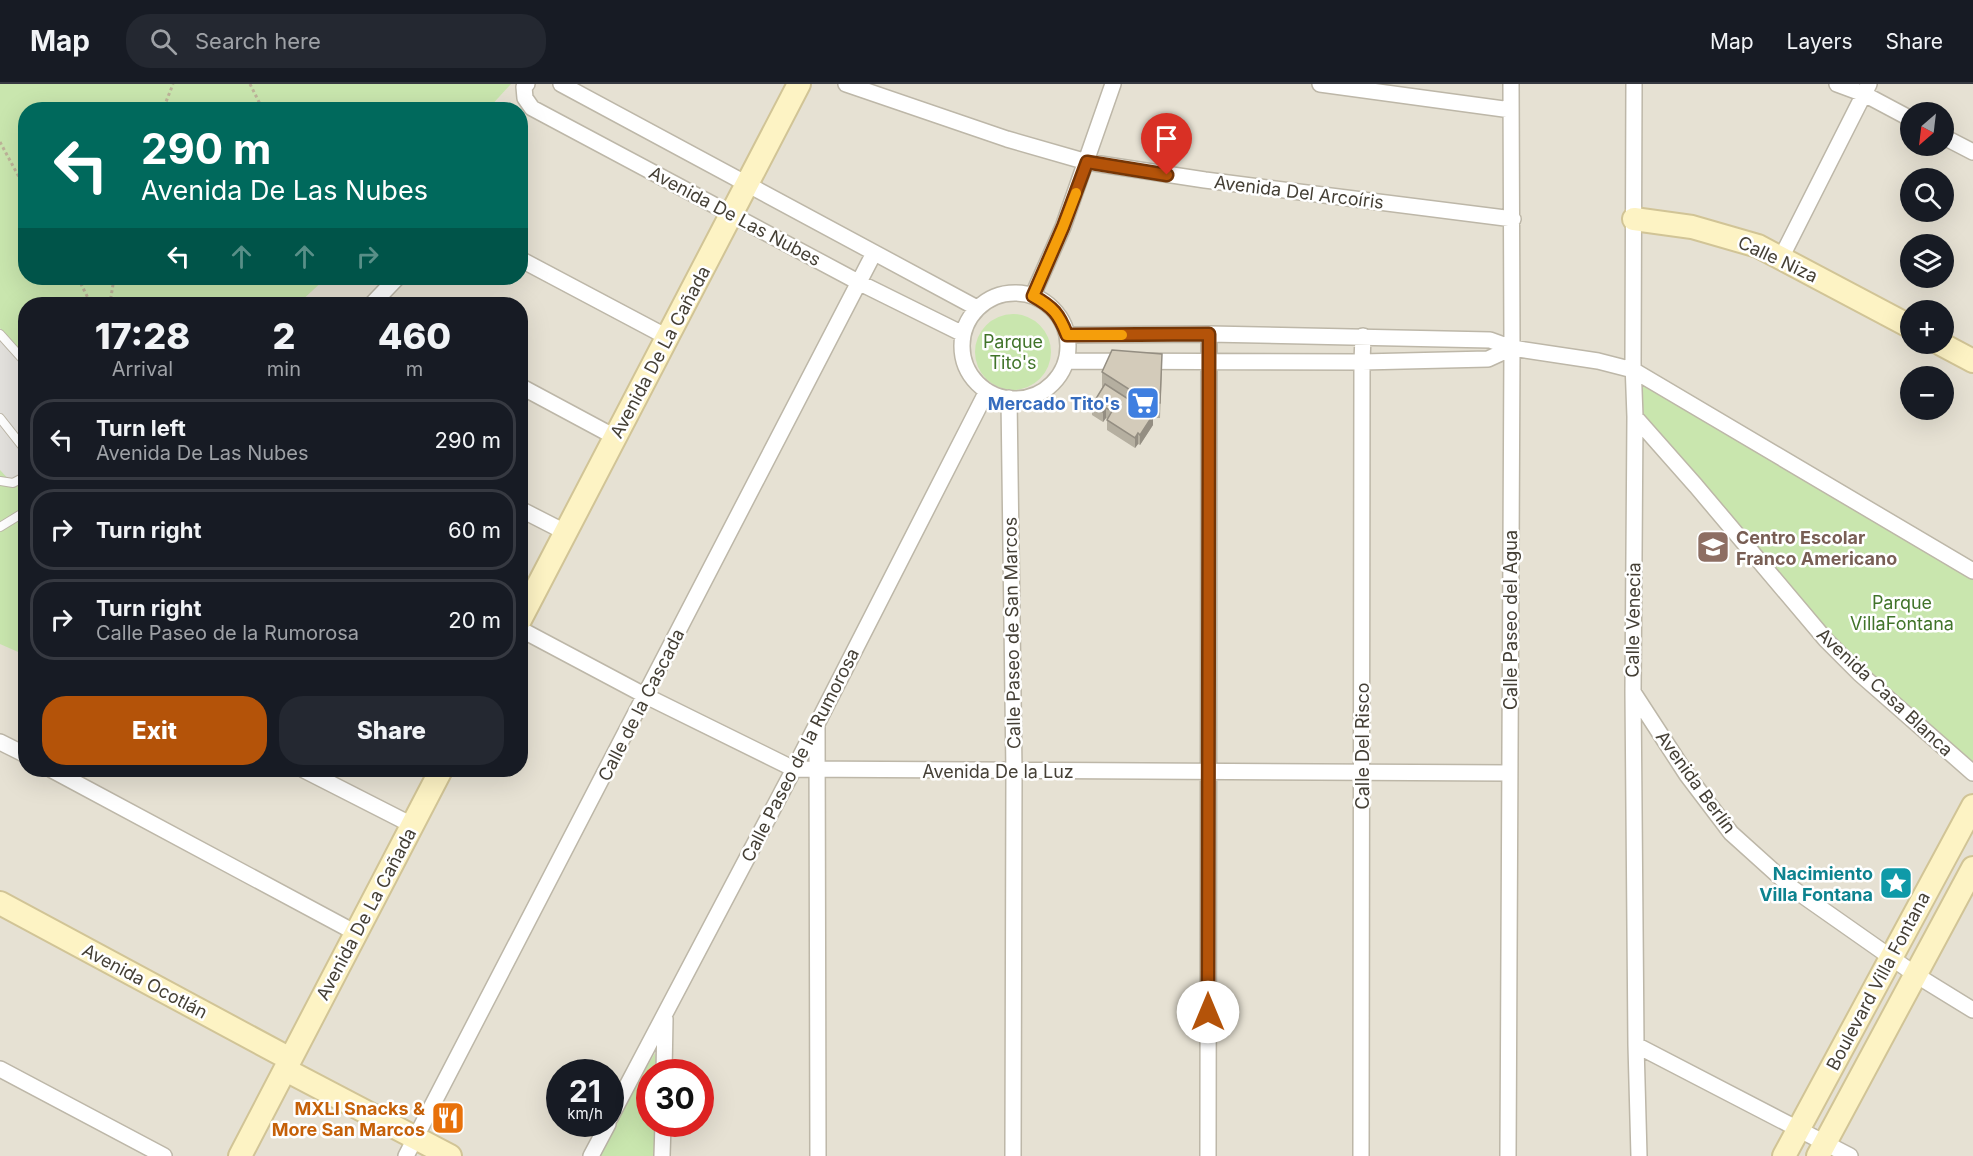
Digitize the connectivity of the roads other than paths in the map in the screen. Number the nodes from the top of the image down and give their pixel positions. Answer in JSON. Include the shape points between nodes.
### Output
{"nodes":[{"id":1,"x":527,"y":84,"type":"edge"},
{"id":2,"x":561,"y":84,"type":"edge"},
{"id":3,"x":798,"y":84,"type":"edge"},
{"id":4,"x":846,"y":84,"type":"edge"},
{"id":5,"x":1113,"y":84,"type":"edge"},
{"id":6,"x":1320,"y":84,"type":"edge"},
{"id":7,"x":1511,"y":84,"type":"edge"},
{"id":8,"x":1634,"y":84,"type":"edge"},
{"id":9,"x":1837,"y":84,"type":"edge"},
{"id":10,"x":1866,"y":89,"type":"edge"},
{"id":11,"x":527,"y":102,"type":"edge"},
{"id":12,"x":528,"y":103,"type":"edge"},
{"id":13,"x":1511,"y":110,"type":"junction"},
{"id":14,"x":1900,"y":112,"type":"edge"},
{"id":15,"x":1954,"y":142,"type":"edge"},
{"id":16,"x":1973,"y":152,"type":"edge"},
{"id":17,"x":1087,"y":162,"type":"junction"},
{"id":18,"x":747,"y":184,"type":"junction"},
{"id":19,"x":732,"y":214,"type":"junction"},
{"id":20,"x":1512,"y":219,"type":"junction"},
{"id":21,"x":1634,"y":219,"type":"junction"},
{"id":22,"x":874,"y":253,"type":"junction"},
{"id":23,"x":1781,"y":258,"type":"junction"},
{"id":24,"x":528,"y":263,"type":"edge"},
{"id":25,"x":860,"y":283,"type":"junction"},
{"id":26,"x":390,"y":285,"type":"edge"},
{"id":27,"x":1033,"y":296,"type":"junction"},
{"id":28,"x":379,"y":297,"type":"edge"},
{"id":29,"x":977,"y":308,"type":"junction"},
{"id":30,"x":1900,"y":321,"type":"edge"},
{"id":31,"x":0,"y":334,"type":"edge"},
{"id":32,"x":963,"y":334,"type":"junction"},
{"id":33,"x":1209,"y":334,"type":"junction"},
{"id":34,"x":1067,"y":335,"type":"junction"},
{"id":35,"x":1363,"y":336,"type":"junction"},
{"id":36,"x":667,"y":337,"type":"junction"},
{"id":37,"x":1512,"y":348,"type":"junction"},
{"id":38,"x":1954,"y":351,"type":"edge"},
{"id":39,"x":18,"y":354,"type":"edge"},
{"id":40,"x":1066,"y":361,"type":"junction"},
{"id":41,"x":1973,"y":361,"type":"edge"},
{"id":42,"x":1209,"y":362,"type":"junction"},
{"id":43,"x":1362,"y":362,"type":"junction"},
{"id":44,"x":1633,"y":370,"type":"junction"},
{"id":45,"x":528,"y":390,"type":"edge"},
{"id":46,"x":987,"y":391,"type":"junction"},
{"id":47,"x":1009,"y":398,"type":"junction"},
{"id":48,"x":1635,"y":417,"type":"junction"},
{"id":49,"x":0,"y":418,"type":"edge"},
{"id":50,"x":615,"y":437,"type":"junction"},
{"id":51,"x":18,"y":442,"type":"edge"},
{"id":52,"x":0,"y":480,"type":"edge"},
{"id":53,"x":18,"y":480,"type":"edge"},
{"id":54,"x":528,"y":513,"type":"edge"},
{"id":55,"x":18,"y":516,"type":"edge"},
{"id":56,"x":0,"y":526,"type":"edge"},
{"id":57,"x":565,"y":532,"type":"junction"},
{"id":58,"x":1973,"y":571,"type":"edge"},
{"id":59,"x":528,"y":604,"type":"edge"},
{"id":60,"x":528,"y":633,"type":"edge"},
{"id":61,"x":1633,"y":692,"type":"junction"},
{"id":62,"x":646,"y":696,"type":"junction"},
{"id":63,"x":816,"y":726,"type":"junction"},
{"id":64,"x":0,"y":741,"type":"edge"},
{"id":65,"x":18,"y":751,"type":"edge"},
{"id":66,"x":794,"y":769,"type":"junction"},
{"id":67,"x":818,"y":769,"type":"junction"},
{"id":68,"x":1014,"y":771,"type":"junction"},
{"id":69,"x":1362,"y":771,"type":"junction"},
{"id":70,"x":1209,"y":772,"type":"junction"},
{"id":71,"x":1509,"y":773,"type":"junction"},
{"id":72,"x":1973,"y":773,"type":"edge"},
{"id":73,"x":65,"y":777,"type":"edge"},
{"id":74,"x":318,"y":777,"type":"edge"},
{"id":75,"x":437,"y":777,"type":"edge"},
{"id":76,"x":1973,"y":806,"type":"edge"},
{"id":77,"x":412,"y":825,"type":"junction"},
{"id":78,"x":1973,"y":868,"type":"edge"},
{"id":79,"x":0,"y":903,"type":"edge"},
{"id":80,"x":356,"y":933,"type":"junction"},
{"id":81,"x":1891,"y":958,"type":"junction"},
{"id":82,"x":1916,"y":975,"type":"junction"},
{"id":83,"x":1973,"y":1010,"type":"edge"},
{"id":84,"x":665,"y":1014,"type":"junction"},
{"id":85,"x":1636,"y":1045,"type":"junction"},
{"id":86,"x":664,"y":1059,"type":"edge"},
{"id":87,"x":288,"y":1064,"type":"junction"},
{"id":88,"x":0,"y":1069,"type":"edge"},
{"id":89,"x":624,"y":1092,"type":"edge"},
{"id":90,"x":1799,"y":1129,"type":"junction"},
{"id":91,"x":601,"y":1137,"type":"edge"},
{"id":92,"x":663,"y":1137,"type":"edge"},
{"id":93,"x":410,"y":1148,"type":"edge"},
{"id":94,"x":1821,"y":1149,"type":"edge"},
{"id":95,"x":164,"y":1156,"type":"edge"},
{"id":96,"x":240,"y":1156,"type":"edge"},
{"id":97,"x":450,"y":1156,"type":"edge"},
{"id":98,"x":591,"y":1156,"type":"edge"},
{"id":99,"x":662,"y":1156,"type":"edge"},
{"id":100,"x":818,"y":1156,"type":"edge"},
{"id":101,"x":1013,"y":1156,"type":"edge"},
{"id":102,"x":1208,"y":1156,"type":"edge"},
{"id":103,"x":1361,"y":1156,"type":"edge"},
{"id":104,"x":1508,"y":1156,"type":"edge"},
{"id":105,"x":1639,"y":1156,"type":"edge"},
{"id":106,"x":1784,"y":1156,"type":"edge"},
{"id":107,"x":1850,"y":1156,"type":"edge"}],
"edges":[{"from":1,"to":11,"type":"street","name":"Avenida De Las Nubes","via":[[524,87]]},
{"from":2,"to":18,"type":"street","name":"Avenida De Las Nubes"},
{"from":3,"to":18,"type":"main road","name":"Avenida De La Cañada"},
{"from":4,"to":17,"type":"street","name":"Avenida Del Arcoíris"},
{"from":5,"to":17,"type":"street"},
{"from":6,"to":13,"type":"street"},
{"from":7,"to":13,"type":"street","name":"Calle Paseo del Agua"},
{"from":8,"to":21,"type":"street","name":"Calle Venecia"},
{"from":9,"to":10,"type":"street"},
{"from":10,"to":14,"type":"street"},
{"from":10,"to":23,"type":"street"},
{"from":12,"to":19,"type":"street","name":"Avenida De Las Nubes"},
{"from":13,"to":20,"type":"street","name":"Calle Paseo del Agua"},
{"from":15,"to":16,"type":"street"},
{"from":17,"to":20,"type":"street","name":"Avenida Del Arcoíris"},
{"from":17,"to":27,"type":"street"},
{"from":18,"to":19,"type":"main road","name":"Avenida De La Cañada"},
{"from":18,"to":22,"type":"street","name":"Avenida De Las Nubes"},
{"from":19,"to":25,"type":"street","name":"Avenida De Las Nubes"},
{"from":19,"to":36,"type":"main road","name":"Avenida De La Cañada"},
{"from":20,"to":37,"type":"street","name":"Calle Paseo del Agua"},
{"from":21,"to":23,"type":"main road","name":"Calle Niza","via":[[1730,237]]},
{"from":21,"to":44,"type":"street","name":"Calle Venecia"},
{"from":22,"to":25,"type":"street","name":"Calle de la Cascada"},
{"from":22,"to":29,"type":"street","name":"Avenida De Las Nubes"},
{"from":23,"to":30,"type":"main road","name":"Calle Niza"},
{"from":24,"to":36,"type":"street"},
{"from":25,"to":32,"type":"street","name":"Avenida De Las Nubes"},
{"from":25,"to":62,"type":"street","name":"Calle de la Cascada"},
{"from":26,"to":28,"type":"street"},
{"from":27,"to":29,"type":"street","via":[[1013,292],[993,297]]},
{"from":27,"to":34,"type":"street","via":[[1049,304],[1061,318]]},
{"from":29,"to":32,"type":"street"},
{"from":31,"to":39,"type":"lane"},
{"from":32,"to":46,"type":"street","via":[[963,356],[971,376]]},
{"from":33,"to":34,"type":"street"},
{"from":33,"to":35,"type":"street"},
{"from":33,"to":42,"type":"street"},
{"from":34,"to":40,"type":"street"},
{"from":35,"to":37,"type":"street","via":[[1490,340]]},
{"from":35,"to":43,"type":"street","name":"Calle Del Risco"},
{"from":36,"to":50,"type":"main road","name":"Avenida De La Cañada"},
{"from":37,"to":43,"type":"street","via":[[1488,359]]},
{"from":37,"to":44,"type":"street","via":[[1575,356]]},
{"from":37,"to":71,"type":"street","name":"Calle Paseo del Agua"},
{"from":38,"to":41,"type":"main road"},
{"from":40,"to":42,"type":"street"},
{"from":40,"to":47,"type":"street","via":[[1058,378],[1044,390],[1027,398]]},
{"from":42,"to":43,"type":"street"},
{"from":42,"to":70,"type":"street"},
{"from":43,"to":69,"type":"street","name":"Calle Del Risco"},
{"from":44,"to":48,"type":"street","name":"Calle Venecia"},
{"from":44,"to":58,"type":"street"},
{"from":45,"to":50,"type":"street"},
{"from":46,"to":47,"type":"street"},
{"from":46,"to":63,"type":"street","name":"Calle Paseo de la Rumorosa"},
{"from":47,"to":68,"type":"street","name":"Calle Paseo de San Marcos"},
{"from":48,"to":61,"type":"street","name":"Calle Venecia"},
{"from":48,"to":72,"type":"street","name":"Avenida Casa Blanca","via":[[1827,640]]},
{"from":49,"to":51,"type":"lane"},
{"from":50,"to":57,"type":"main road","name":"Avenida De La Cañada"},
{"from":52,"to":53,"type":"lane"},
{"from":54,"to":57,"type":"street"},
{"from":55,"to":56,"type":"lane"},
{"from":57,"to":59,"type":"main road","name":"Avenida De La Cañada"},
{"from":60,"to":62,"type":"street","name":"Avenida De la Luz"},
{"from":61,"to":81,"type":"street","name":"Avenida Berlín","via":[[1687,775],[1731,833],[1792,888]]},
{"from":61,"to":85,"type":"street","name":"Calle Venecia"},
{"from":62,"to":66,"type":"street","name":"Avenida De la Luz"},
{"from":62,"to":93,"type":"street","name":"Calle de la Cascada"},
{"from":63,"to":66,"type":"street","name":"Calle Paseo de la Rumorosa"},
{"from":63,"to":67,"type":"street"},
{"from":64,"to":65,"type":"street"},
{"from":66,"to":67,"type":"street","name":"Avenida De la Luz"},
{"from":66,"to":84,"type":"street","name":"Calle Paseo de la Rumorosa"},
{"from":67,"to":68,"type":"street","name":"Avenida De la Luz"},
{"from":67,"to":100,"type":"street"},
{"from":68,"to":70,"type":"street","name":"Avenida De la Luz"},
{"from":68,"to":101,"type":"street","name":"Calle Paseo de San Marcos"},
{"from":69,"to":70,"type":"street","name":"Avenida De la Luz"},
{"from":69,"to":71,"type":"street","name":"Avenida De la Luz"},
{"from":69,"to":103,"type":"street","name":"Calle Del Risco"},
{"from":70,"to":102,"type":"street"},
{"from":71,"to":104,"type":"street","name":"Calle Paseo del Agua"},
{"from":73,"to":80,"type":"street"},
{"from":74,"to":77,"type":"street"},
{"from":75,"to":77,"type":"main road","name":"Avenida De La Cañada"},
{"from":76,"to":81,"type":"main road","name":"Boulevard Villa Fontana"},
{"from":77,"to":80,"type":"main road","name":"Avenida De La Cañada"},
{"from":78,"to":82,"type":"main road","name":"Boulevard Villa Fontana"},
{"from":79,"to":87,"type":"main road","name":"Avenida Ocotlán"},
{"from":80,"to":87,"type":"main road","name":"Avenida De La Cañada"},
{"from":81,"to":82,"type":"street","name":"Avenida Berlín"},
{"from":81,"to":90,"type":"main road","name":"Boulevard Villa Fontana"},
{"from":82,"to":83,"type":"street","name":"Avenida Berlín"},
{"from":82,"to":94,"type":"main road","name":"Boulevard Villa Fontana"},
{"from":84,"to":86,"type":"street"},
{"from":84,"to":89,"type":"street","name":"Calle Paseo de la Rumorosa"},
{"from":85,"to":90,"type":"street"},
{"from":85,"to":105,"type":"street","name":"Calle Venecia"},
{"from":87,"to":93,"type":"main road","name":"Avenida Ocotlán"},
{"from":87,"to":96,"type":"main road","name":"Avenida De La Cañada"},
{"from":88,"to":95,"type":"street"},
{"from":90,"to":94,"type":"street"},
{"from":90,"to":106,"type":"main road","name":"Boulevard Villa Fontana"},
{"from":91,"to":98,"type":"street"},
{"from":92,"to":99,"type":"street"},
{"from":93,"to":97,"type":"main road","name":"Avenida Ocotlán"},
{"from":94,"to":107,"type":"street"}]}
